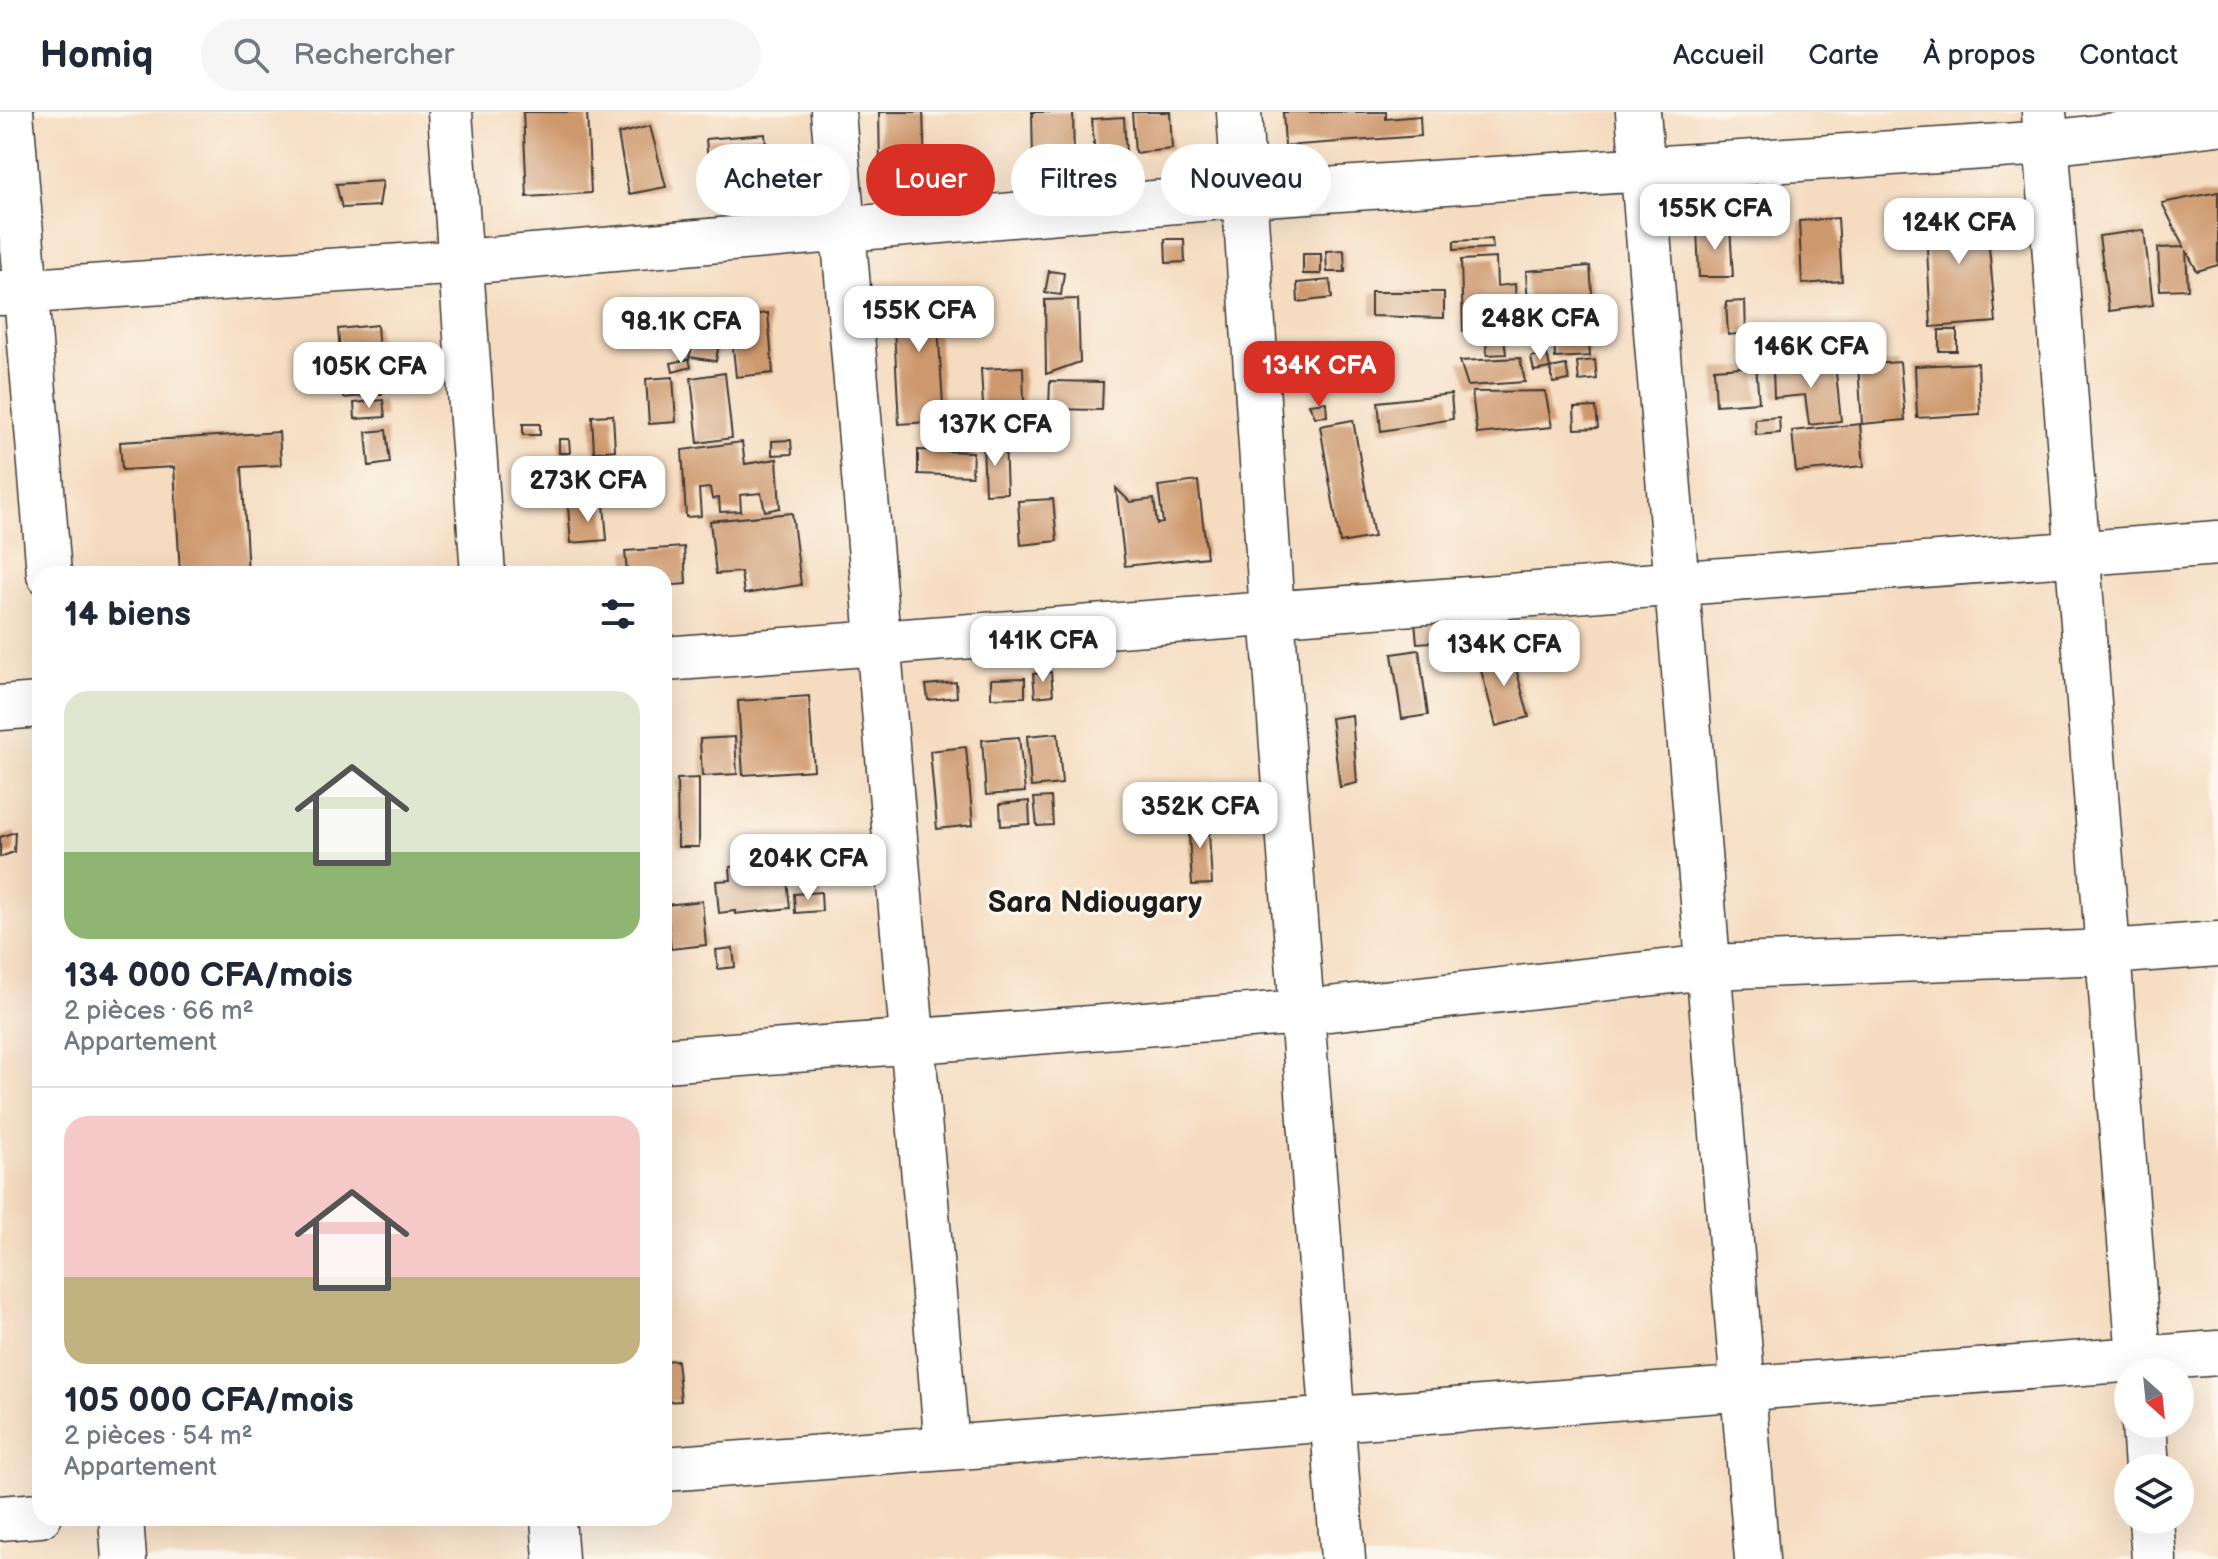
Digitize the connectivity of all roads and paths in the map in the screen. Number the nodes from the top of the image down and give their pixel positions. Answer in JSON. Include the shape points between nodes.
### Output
{"nodes":[{"id":1,"x":11,"y":112,"type":"edge"},
{"id":2,"x":450,"y":112,"type":"edge"},
{"id":3,"x":833,"y":112,"type":"edge"},
{"id":4,"x":1239,"y":112,"type":"edge"},
{"id":5,"x":1638,"y":112,"type":"edge"},
{"id":6,"x":2218,"y":123,"type":"edge"},
{"id":7,"x":2046,"y":128,"type":"edge"},
{"id":8,"x":1242,"y":144,"type":"edge"},
{"id":9,"x":1642,"y":171,"type":"junction"},
{"id":10,"x":1331,"y":190,"type":"edge"},
{"id":11,"x":1161,"y":202,"type":"edge"},
{"id":12,"x":1248,"y":216,"type":"edge"},
{"id":13,"x":841,"y":230,"type":"junction"},
{"id":14,"x":462,"y":262,"type":"junction"},
{"id":15,"x":12,"y":292,"type":"edge"},
{"id":16,"x":2218,"y":543,"type":"edge"},
{"id":17,"x":2078,"y":553,"type":"junction"},
{"id":18,"x":48,"y":566,"type":"edge"},
{"id":19,"x":482,"y":566,"type":"edge"},
{"id":20,"x":1679,"y":583,"type":"junction"},
{"id":21,"x":1272,"y":613,"type":"junction"},
{"id":22,"x":881,"y":643,"type":"junction"},
{"id":23,"x":672,"y":658,"type":"edge"},
{"id":24,"x":32,"y":706,"type":"edge"},
{"id":25,"x":0,"y":708,"type":"edge"},
{"id":26,"x":2218,"y":944,"type":"edge"},
{"id":27,"x":2108,"y":952,"type":"junction"},
{"id":28,"x":1709,"y":967,"type":"junction"},
{"id":29,"x":1302,"y":1012,"type":"junction"},
{"id":30,"x":913,"y":1041,"type":"junction"},
{"id":31,"x":672,"y":1059,"type":"edge"},
{"id":32,"x":2218,"y":1353,"type":"edge"},
{"id":33,"x":2138,"y":1358,"type":"edge"},
{"id":34,"x":2185,"y":1358,"type":"edge"},
{"id":35,"x":2114,"y":1366,"type":"edge"},
{"id":36,"x":1745,"y":1388,"type":"junction"},
{"id":37,"x":1333,"y":1419,"type":"junction"},
{"id":38,"x":947,"y":1447,"type":"junction"},
{"id":39,"x":672,"y":1468,"type":"edge"},
{"id":40,"x":32,"y":1516,"type":"edge"},
{"id":41,"x":0,"y":1518,"type":"edge"},
{"id":42,"x":122,"y":1526,"type":"edge"},
{"id":43,"x":554,"y":1526,"type":"edge"},
{"id":44,"x":2152,"y":1534,"type":"edge"},
{"id":45,"x":124,"y":1559,"type":"edge"},
{"id":46,"x":556,"y":1559,"type":"edge"},
{"id":47,"x":1343,"y":1559,"type":"edge"},
{"id":48,"x":1757,"y":1559,"type":"edge"},
{"id":49,"x":2154,"y":1559,"type":"edge"}],
"edges":[{"from":1,"to":15,"type":"street"},
{"from":2,"to":14,"type":"street"},
{"from":3,"to":13,"type":"street"},
{"from":4,"to":8,"type":"street"},
{"from":5,"to":9,"type":"street"},
{"from":6,"to":7,"type":"street"},
{"from":7,"to":9,"type":"street"},
{"from":7,"to":17,"type":"street"},
{"from":9,"to":10,"type":"street"},
{"from":9,"to":20,"type":"street"},
{"from":11,"to":13,"type":"street"},
{"from":12,"to":21,"type":"street"},
{"from":13,"to":14,"type":"street"},
{"from":13,"to":22,"type":"street"},
{"from":14,"to":15,"type":"street"},
{"from":14,"to":19,"type":"street"},
{"from":15,"to":18,"type":"street"},
{"from":16,"to":17,"type":"street"},
{"from":17,"to":20,"type":"street"},
{"from":17,"to":27,"type":"street"},
{"from":20,"to":21,"type":"street"},
{"from":20,"to":28,"type":"street"},
{"from":21,"to":22,"type":"street"},
{"from":21,"to":29,"type":"street"},
{"from":22,"to":23,"type":"street"},
{"from":22,"to":30,"type":"street"},
{"from":24,"to":25,"type":"street"},
{"from":26,"to":27,"type":"street"},
{"from":27,"to":28,"type":"street"},
{"from":27,"to":33,"type":"street"},
{"from":28,"to":29,"type":"street"},
{"from":28,"to":36,"type":"street"},
{"from":29,"to":30,"type":"street"},
{"from":29,"to":37,"type":"street"},
{"from":30,"to":31,"type":"street"},
{"from":30,"to":38,"type":"street"},
{"from":32,"to":34,"type":"street"},
{"from":35,"to":36,"type":"street"},
{"from":36,"to":37,"type":"street"},
{"from":36,"to":48,"type":"street"},
{"from":37,"to":38,"type":"street"},
{"from":37,"to":47,"type":"street"},
{"from":38,"to":39,"type":"street"},
{"from":40,"to":41,"type":"street"},
{"from":42,"to":45,"type":"street"},
{"from":43,"to":46,"type":"street"},
{"from":44,"to":49,"type":"street"}]}
